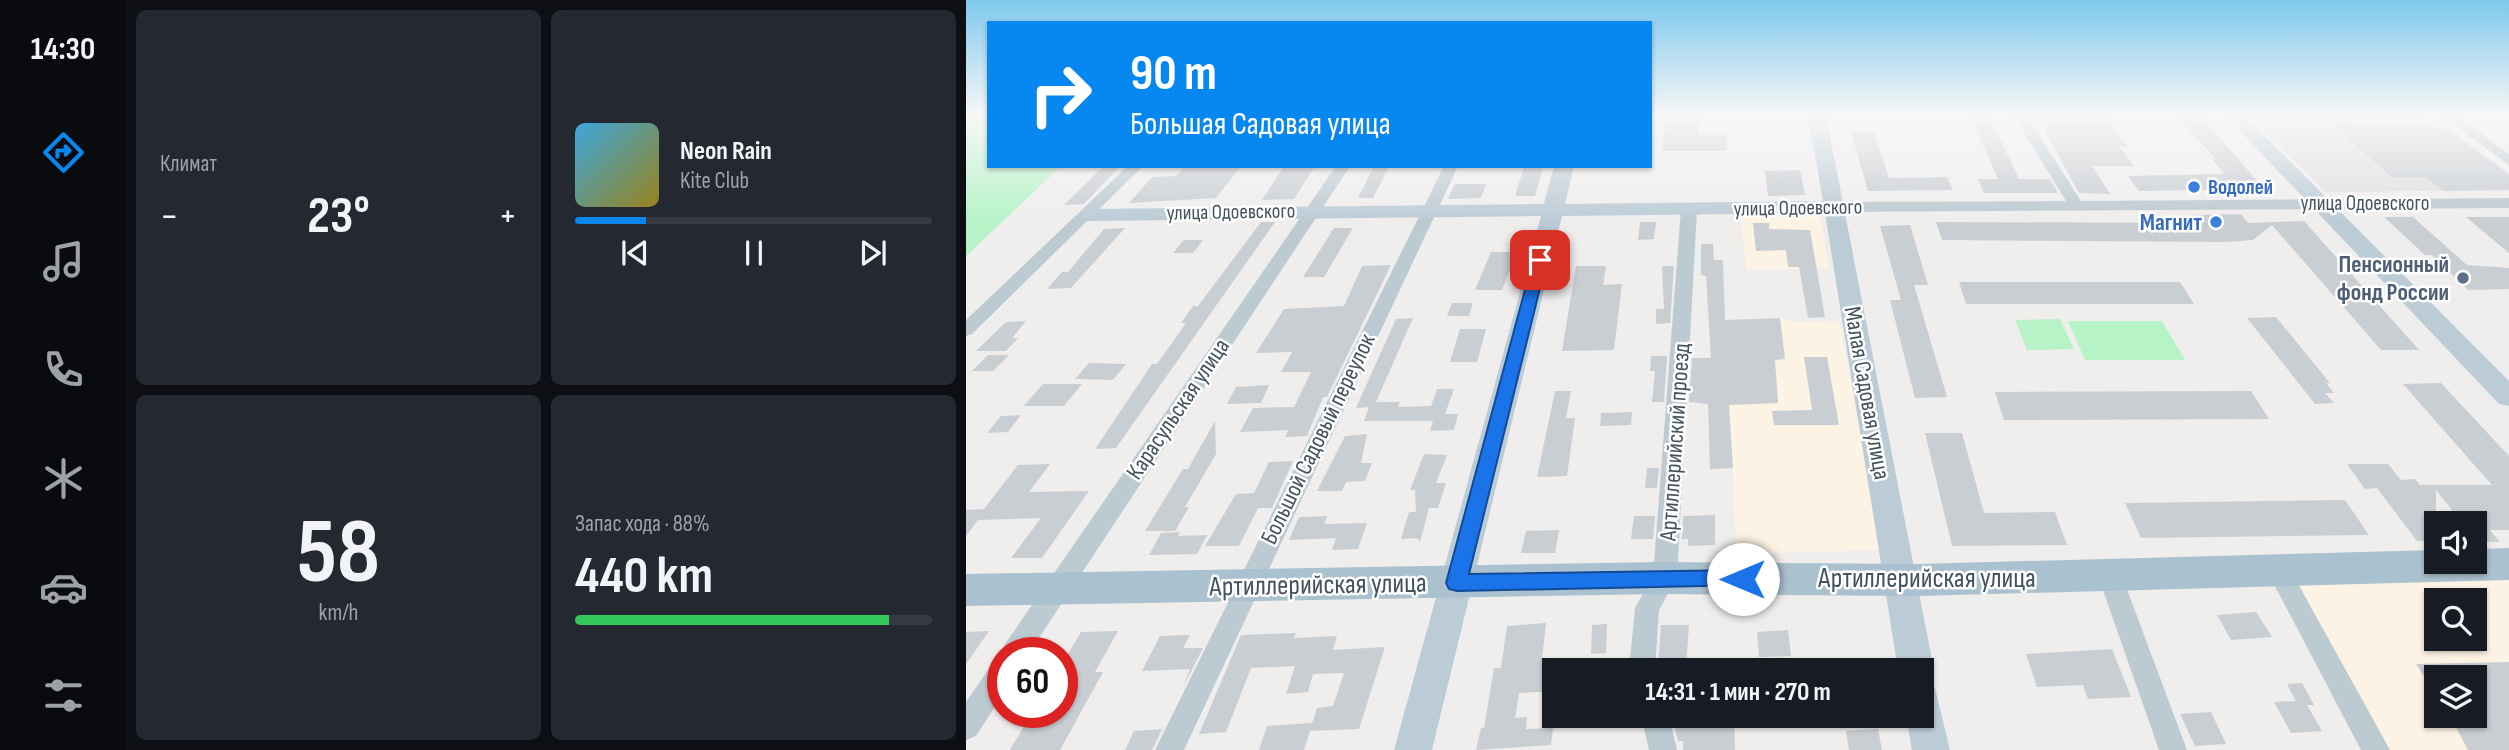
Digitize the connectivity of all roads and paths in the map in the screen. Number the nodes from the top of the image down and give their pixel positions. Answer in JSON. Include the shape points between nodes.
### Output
{"nodes":[{"id":1,"x":1823,"y":151,"type":"edge"},
{"id":2,"x":2042,"y":151,"type":"edge"},
{"id":3,"x":2269,"y":151,"type":"edge"},
{"id":4,"x":1134,"y":168,"type":"edge"},
{"id":5,"x":1342,"y":168,"type":"edge"},
{"id":6,"x":1450,"y":168,"type":"edge"},
{"id":7,"x":1564,"y":168,"type":"edge"},
{"id":8,"x":2319,"y":203,"type":"junction"},
{"id":9,"x":2509,"y":203,"type":"edge"},
{"id":10,"x":2076,"y":205,"type":"junction"},
{"id":11,"x":1832,"y":207,"type":"junction"},
{"id":12,"x":1689,"y":209,"type":"junction"},
{"id":13,"x":1553,"y":210,"type":"junction"},
{"id":14,"x":1313,"y":211,"type":"junction"},
{"id":15,"x":1431,"y":211,"type":"junction"},
{"id":16,"x":1087,"y":215,"type":"junction"},
{"id":17,"x":969,"y":324,"type":"edge"},
{"id":18,"x":2509,"y":397,"type":"edge"},
{"id":19,"x":2509,"y":564,"type":"edge"},
{"id":20,"x":2278,"y":569,"type":"junction"},
{"id":21,"x":2110,"y":576,"type":"junction"},
{"id":22,"x":1665,"y":578,"type":"junction"},
{"id":23,"x":1898,"y":579,"type":"junction"},
{"id":24,"x":1457,"y":583,"type":"junction"},
{"id":25,"x":1246,"y":586,"type":"junction"},
{"id":26,"x":1055,"y":589,"type":"junction"},
{"id":27,"x":966,"y":590,"type":"edge"},
{"id":28,"x":1024,"y":637,"type":"edge"},
{"id":29,"x":1643,"y":658,"type":"edge"},
{"id":30,"x":1914,"y":658,"type":"edge"},
{"id":31,"x":987,"y":694,"type":"edge"},
{"id":32,"x":966,"y":726,"type":"edge"},
{"id":33,"x":1657,"y":728,"type":"edge"},
{"id":34,"x":1927,"y":728,"type":"edge"},
{"id":35,"x":1169,"y":750,"type":"edge"},
{"id":36,"x":1413,"y":750,"type":"edge"},
{"id":37,"x":1662,"y":750,"type":"edge"},
{"id":38,"x":1931,"y":750,"type":"edge"},
{"id":39,"x":2173,"y":750,"type":"edge"},
{"id":40,"x":2376,"y":750,"type":"edge"}],
"edges":[{"from":1,"to":11,"type":"street","name":"Малая Садовая улица"},
{"from":2,"to":10,"type":"street"},
{"from":3,"to":8,"type":"street"},
{"from":4,"to":16,"type":"street"},
{"from":5,"to":14,"type":"street","name":"Карасульская улица"},
{"from":6,"to":15,"type":"street","name":"Большой Садовый переулок"},
{"from":7,"to":13,"type":"street"},
{"from":8,"to":9,"type":"street","name":"улица Одоевского"},
{"from":8,"to":10,"type":"street","name":"улица Одоевского"},
{"from":8,"to":18,"type":"street"},
{"from":10,"to":11,"type":"street","name":"улица Одоевского"},
{"from":11,"to":12,"type":"street","name":"улица Одоевского"},
{"from":11,"to":23,"type":"street","name":"Малая Садовая улица","via":[[1873,417]]},
{"from":12,"to":13,"type":"street","name":"улица Одоевского"},
{"from":12,"to":22,"type":"street","name":"Артиллерийский проезд"},
{"from":13,"to":15,"type":"street","name":"улица Одоевского"},
{"from":13,"to":24,"type":"street"},
{"from":14,"to":15,"type":"street","name":"улица Одоевского"},
{"from":14,"to":16,"type":"street","name":"улица Одоевского"},
{"from":14,"to":26,"type":"street","name":"Карасульская улица"},
{"from":15,"to":25,"type":"street","name":"Большой Садовый переулок"},
{"from":16,"to":17,"type":"street"},
{"from":19,"to":20,"type":"main road","name":"Артиллерийская улица"},
{"from":20,"to":21,"type":"main road","name":"Артиллерийская улица"},
{"from":20,"to":40,"type":"street"},
{"from":21,"to":23,"type":"main road","name":"Артиллерийская улица"},
{"from":21,"to":39,"type":"street"},
{"from":22,"to":23,"type":"main road","name":"Артиллерийская улица"},
{"from":22,"to":24,"type":"main road","name":"Артиллерийская улица"},
{"from":22,"to":29,"type":"street","name":"Артиллерийский проезд","via":[[1647,608]]},
{"from":23,"to":30,"type":"street","name":"Малая Садовая улица"},
{"from":24,"to":25,"type":"main road","name":"Артиллерийская улица"},
{"from":24,"to":36,"type":"street"},
{"from":25,"to":26,"type":"main road","name":"Артиллерийская улица"},
{"from":25,"to":35,"type":"street","name":"Большой Садовый переулок"},
{"from":26,"to":27,"type":"main road","name":"Артиллерийская улица"},
{"from":26,"to":28,"type":"street","name":"Карасульская улица"},
{"from":31,"to":32,"type":"street"},
{"from":33,"to":37,"type":"street"},
{"from":34,"to":38,"type":"street"}]}
